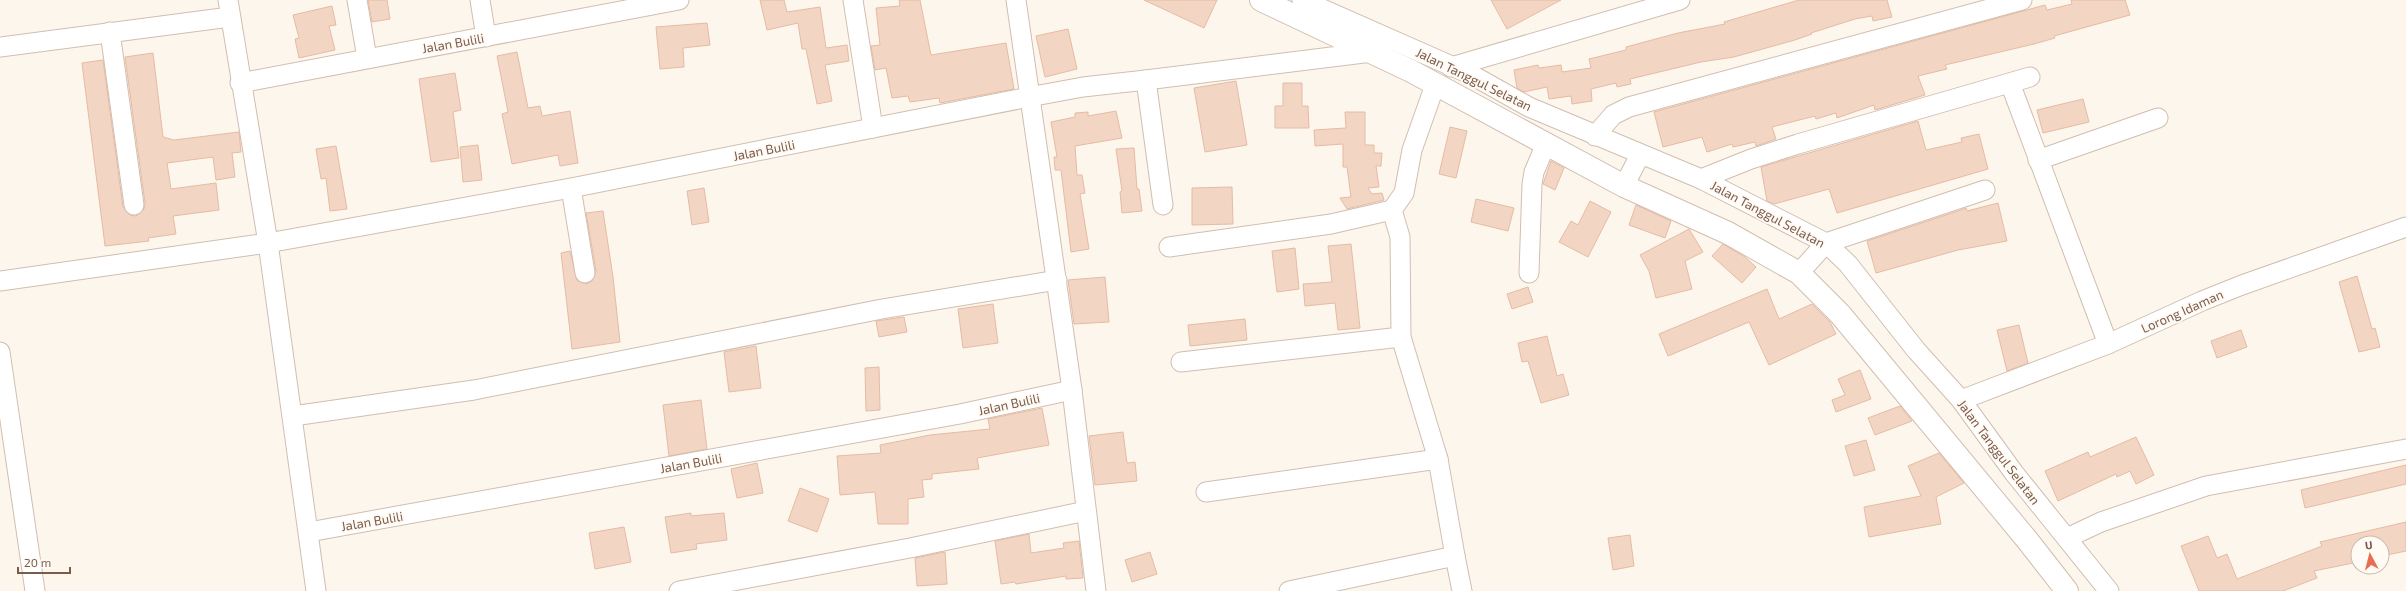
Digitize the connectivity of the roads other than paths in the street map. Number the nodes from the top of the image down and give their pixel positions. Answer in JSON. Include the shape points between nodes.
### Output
{"nodes":[{"id":1,"x":357,"y":0,"type":"edge"},
{"id":2,"x":480,"y":0,"type":"edge"},
{"id":3,"x":679,"y":0,"type":"edge"},
{"id":4,"x":853,"y":0,"type":"edge"},
{"id":5,"x":1016,"y":0,"type":"edge"},
{"id":6,"x":1261,"y":0,"type":"edge"},
{"id":7,"x":1302,"y":0,"type":"edge"},
{"id":8,"x":1680,"y":0,"type":"edge"},
{"id":9,"x":2022,"y":0,"type":"edge"},
{"id":10,"x":229,"y":9,"type":"edge"},
{"id":11,"x":110,"y":32,"type":"junction"},
{"id":12,"x":486,"y":37,"type":"junction"},
{"id":13,"x":0,"y":47,"type":"edge"},
{"id":14,"x":1372,"y":52,"type":"junction"},
{"id":15,"x":367,"y":58,"type":"junction"},
{"id":16,"x":1451,"y":67,"type":"junction"},
{"id":17,"x":2030,"y":77,"type":"dead end"},
{"id":18,"x":1146,"y":80,"type":"junction"},
{"id":19,"x":240,"y":83,"type":"junction"},
{"id":20,"x":2010,"y":83,"type":"junction"},
{"id":21,"x":1434,"y":85,"type":"junction"},
{"id":22,"x":1029,"y":97,"type":"junction"},
{"id":23,"x":2158,"y":118,"type":"dead end"},
{"id":24,"x":873,"y":128,"type":"junction"},
{"id":25,"x":1596,"y":136,"type":"junction"},
{"id":26,"x":1546,"y":144,"type":"junction"},
{"id":27,"x":1640,"y":155,"type":"junction"},
{"id":28,"x":2038,"y":160,"type":"junction"},
{"id":29,"x":1701,"y":179,"type":"junction"},
{"id":30,"x":1624,"y":186,"type":"junction"},
{"id":31,"x":571,"y":188,"type":"junction"},
{"id":32,"x":1985,"y":190,"type":"dead end"},
{"id":33,"x":134,"y":205,"type":"dead end"},
{"id":34,"x":1163,"y":205,"type":"dead end"},
{"id":35,"x":1392,"y":210,"type":"junction"},
{"id":36,"x":2406,"y":228,"type":"edge"},
{"id":37,"x":268,"y":243,"type":"junction"},
{"id":38,"x":1826,"y":243,"type":"junction"},
{"id":39,"x":1169,"y":247,"type":"dead end"},
{"id":40,"x":584,"y":273,"type":"dead end"},
{"id":41,"x":1529,"y":273,"type":"dead end"},
{"id":42,"x":1799,"y":273,"type":"junction"},
{"id":43,"x":1057,"y":280,"type":"junction"},
{"id":44,"x":0,"y":281,"type":"edge"},
{"id":45,"x":1401,"y":337,"type":"junction"},
{"id":46,"x":2108,"y":344,"type":"junction"},
{"id":47,"x":0,"y":352,"type":"edge"},
{"id":48,"x":1181,"y":362,"type":"dead end"},
{"id":49,"x":1072,"y":390,"type":"junction"},
{"id":50,"x":1961,"y":400,"type":"junction"},
{"id":51,"x":293,"y":416,"type":"junction"},
{"id":52,"x":2406,"y":449,"type":"edge"},
{"id":53,"x":7,"y":450,"type":"edge"},
{"id":54,"x":1438,"y":458,"type":"junction"},
{"id":55,"x":1206,"y":492,"type":"dead end"},
{"id":56,"x":1086,"y":511,"type":"junction"},
{"id":57,"x":308,"y":532,"type":"junction"},
{"id":58,"x":2067,"y":538,"type":"junction"},
{"id":59,"x":1455,"y":556,"type":"junction"},
{"id":60,"x":35,"y":591,"type":"edge"},
{"id":61,"x":316,"y":591,"type":"edge"},
{"id":62,"x":679,"y":591,"type":"edge"},
{"id":63,"x":1096,"y":591,"type":"edge"},
{"id":64,"x":1289,"y":591,"type":"edge"},
{"id":65,"x":1462,"y":591,"type":"edge"},
{"id":66,"x":2067,"y":591,"type":"edge"},
{"id":67,"x":2109,"y":591,"type":"edge"}],
"edges":[{"from":1,"to":15,"type":"street"},
{"from":2,"to":12,"type":"street"},
{"from":3,"to":12,"type":"street","name":"Jalan Bulili"},
{"from":4,"to":24,"type":"street"},
{"from":5,"to":22,"type":"street"},
{"from":6,"to":14,"type":"street","name":"Jalan Tanggul Selatan"},
{"from":7,"to":16,"type":"street","name":"Jalan Tanggul Selatan"},
{"from":8,"to":16,"type":"street"},
{"from":9,"to":25,"type":"street","via":[[1629,107],[1613,115]]},
{"from":10,"to":11,"type":"street"},
{"from":10,"to":19,"type":"street"},
{"from":11,"to":13,"type":"street"},
{"from":11,"to":33,"type":"street"},
{"from":12,"to":15,"type":"street","name":"Jalan Bulili"},
{"from":14,"to":18,"type":"street","name":"Jalan Bulili"},
{"from":14,"to":21,"type":"street","name":"Jalan Tanggul Selatan"},
{"from":15,"to":19,"type":"street","name":"Jalan Bulili"},
{"from":16,"to":25,"type":"street","name":"Jalan Tanggul Selatan","via":[[1472,75],[1529,107]]},
{"from":17,"to":20,"type":"street"},
{"from":18,"to":22,"type":"street","name":"Jalan Bulili","via":[[1083,87]]},
{"from":18,"to":34,"type":"street"},
{"from":19,"to":37,"type":"street"},
{"from":20,"to":28,"type":"street"},
{"from":20,"to":29,"type":"street","via":[[1798,144]]},
{"from":21,"to":26,"type":"street","name":"Jalan Tanggul Selatan"},
{"from":21,"to":35,"type":"street","via":[[1412,150],[1404,193]]},
{"from":22,"to":24,"type":"street","name":"Jalan Bulili"},
{"from":22,"to":43,"type":"street"},
{"from":23,"to":28,"type":"street"},
{"from":24,"to":31,"type":"street","name":"Jalan Bulili"},
{"from":25,"to":27,"type":"street","name":"Jalan Tanggul Selatan"},
{"from":26,"to":30,"type":"street","name":"Jalan Tanggul Selatan"},
{"from":26,"to":41,"type":"street","via":[[1534,172],[1532,184]]},
{"from":27,"to":29,"type":"street","name":"Jalan Tanggul Selatan"},
{"from":27,"to":30,"type":"street"},
{"from":28,"to":46,"type":"street"},
{"from":29,"to":38,"type":"street","name":"Jalan Tanggul Selatan"},
{"from":30,"to":42,"type":"street","name":"Jalan Tanggul Selatan","via":[[1728,233]]},
{"from":31,"to":37,"type":"street","name":"Jalan Bulili"},
{"from":31,"to":40,"type":"street"},
{"from":32,"to":38,"type":"street"},
{"from":35,"to":39,"type":"street","via":[[1331,224]]},
{"from":35,"to":45,"type":"street","via":[[1400,237]]},
{"from":36,"to":46,"type":"street","name":"Lorong Idaman","via":[[2202,301]]},
{"from":37,"to":44,"type":"street","name":"Jalan Bulili"},
{"from":37,"to":51,"type":"street"},
{"from":38,"to":42,"type":"street"},
{"from":38,"to":50,"type":"street","name":"Jalan Tanggul Selatan","via":[[1848,264],[1916,350]]},
{"from":42,"to":66,"type":"street","name":"Jalan Tanggul Selatan","via":[[1840,314]]},
{"from":43,"to":49,"type":"street"},
{"from":43,"to":51,"type":"street","via":[[882,309],[474,390]]},
{"from":45,"to":48,"type":"street"},
{"from":45,"to":54,"type":"street"},
{"from":46,"to":50,"type":"street","name":"Lorong Idaman"},
{"from":47,"to":53,"type":"street"},
{"from":49,"to":56,"type":"street"},
{"from":49,"to":57,"type":"street","name":"Jalan Bulili","via":[[960,414]]},
{"from":50,"to":58,"type":"street","name":"Jalan Tanggul Selatan","via":[[2014,473]]},
{"from":51,"to":57,"type":"street"},
{"from":52,"to":58,"type":"street","via":[[2206,486],[2101,522]]},
{"from":53,"to":60,"type":"street"},
{"from":54,"to":55,"type":"street"},
{"from":54,"to":59,"type":"street"},
{"from":56,"to":62,"type":"street"},
{"from":56,"to":63,"type":"street"},
{"from":57,"to":61,"type":"street"},
{"from":58,"to":67,"type":"street","name":"Jalan Tanggul Selatan"},
{"from":59,"to":64,"type":"street"},
{"from":59,"to":65,"type":"street"}]}
